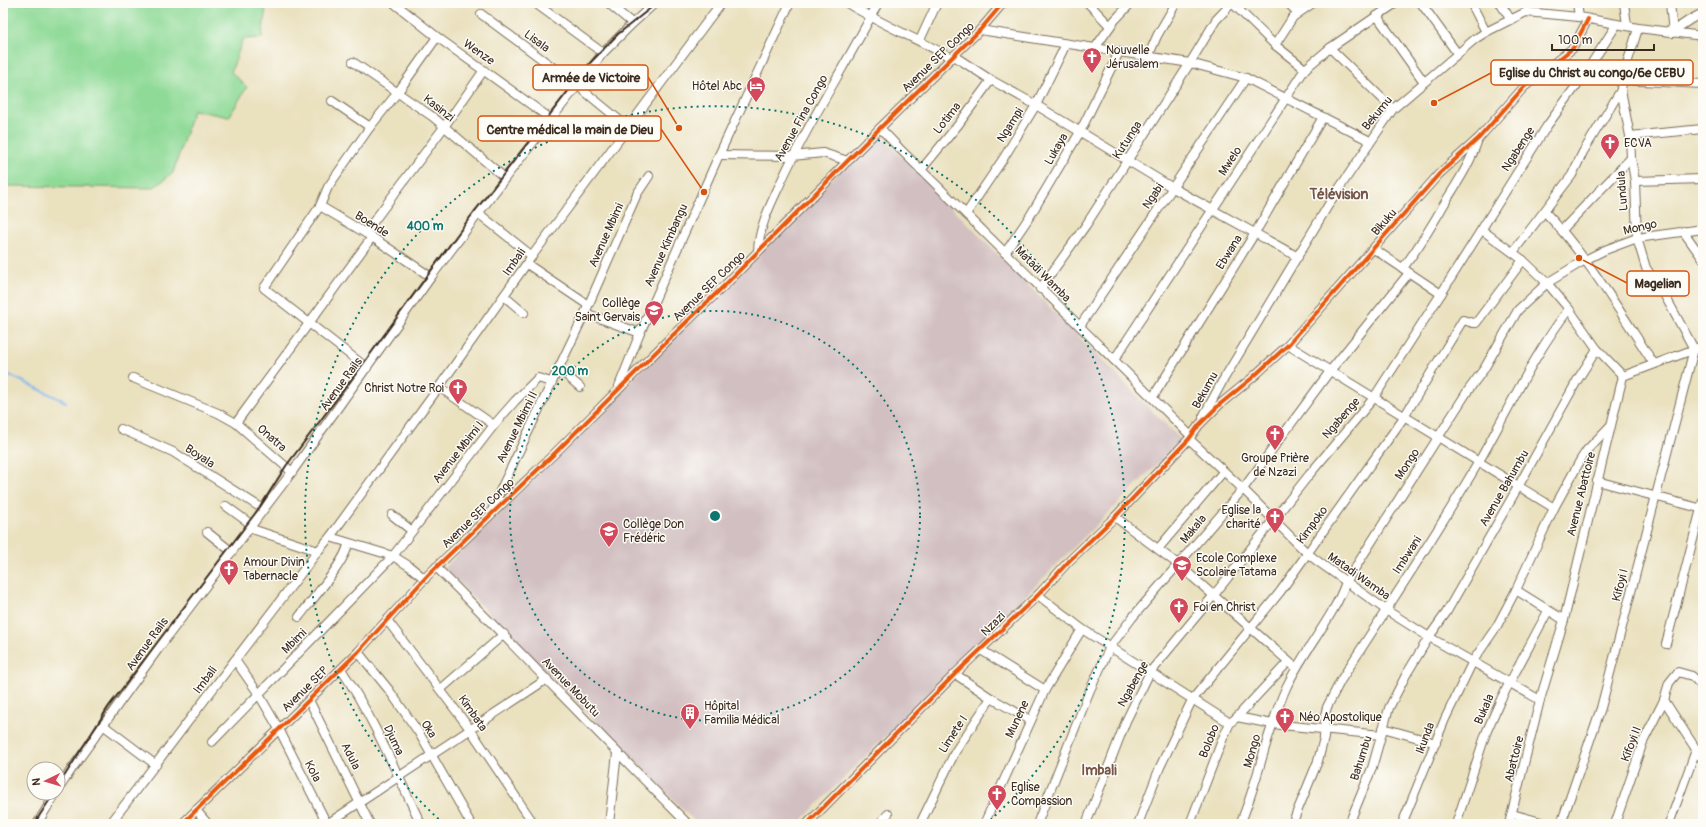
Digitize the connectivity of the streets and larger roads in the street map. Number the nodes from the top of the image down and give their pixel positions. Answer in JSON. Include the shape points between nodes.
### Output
{"nodes":[{"id":1,"x":394,"y":3,"type":"edge"},
{"id":2,"x":535,"y":3,"type":"edge"},
{"id":3,"x":551,"y":3,"type":"edge"},
{"id":4,"x":608,"y":3,"type":"edge"},
{"id":5,"x":655,"y":3,"type":"edge"},
{"id":6,"x":721,"y":3,"type":"edge"},
{"id":7,"x":790,"y":3,"type":"edge"},
{"id":8,"x":848,"y":3,"type":"edge"},
{"id":9,"x":878,"y":3,"type":"edge"},
{"id":10,"x":937,"y":3,"type":"edge"},
{"id":11,"x":1002,"y":3,"type":"edge"},
{"id":12,"x":1088,"y":3,"type":"edge"},
{"id":13,"x":1131,"y":3,"type":"edge"},
{"id":14,"x":1176,"y":3,"type":"edge"},
{"id":15,"x":1232,"y":3,"type":"edge"},
{"id":16,"x":1288,"y":3,"type":"edge"},
{"id":17,"x":1313,"y":3,"type":"edge"},
{"id":18,"x":1396,"y":3,"type":"edge"},
{"id":19,"x":1421,"y":3,"type":"edge"},
{"id":20,"x":1471,"y":3,"type":"edge"},
{"id":21,"x":1500,"y":3,"type":"edge"},
{"id":22,"x":1526,"y":3,"type":"edge"},
{"id":23,"x":1577,"y":3,"type":"edge"},
{"id":24,"x":1624,"y":3,"type":"edge"},
{"id":25,"x":1670,"y":3,"type":"edge"},
{"id":26,"x":545,"y":10,"type":"junction"},
{"id":27,"x":1526,"y":12,"type":"junction"},
{"id":28,"x":1298,"y":13,"type":"junction"},
{"id":29,"x":1703,"y":13,"type":"edge"},
{"id":30,"x":482,"y":14,"type":"dead end"},
{"id":31,"x":1377,"y":16,"type":"junction"},
{"id":32,"x":1579,"y":17,"type":"junction"},
{"id":33,"x":871,"y":18,"type":"junction"},
{"id":34,"x":1588,"y":19,"type":"junction"},
{"id":35,"x":1511,"y":20,"type":"junction"},
{"id":36,"x":632,"y":24,"type":"junction"},
{"id":37,"x":1617,"y":24,"type":"junction"},
{"id":38,"x":1627,"y":25,"type":"junction"},
{"id":39,"x":1110,"y":26,"type":"junction"},
{"id":40,"x":1638,"y":28,"type":"junction"},
{"id":41,"x":980,"y":30,"type":"junction"},
{"id":42,"x":1486,"y":32,"type":"junction"},
{"id":43,"x":1673,"y":32,"type":"junction"},
{"id":44,"x":437,"y":36,"type":"junction"},
{"id":45,"x":1703,"y":36,"type":"edge"},
{"id":46,"x":920,"y":40,"type":"junction"},
{"id":47,"x":1066,"y":44,"type":"junction"},
{"id":48,"x":1275,"y":45,"type":"junction"},
{"id":49,"x":1095,"y":48,"type":"junction"},
{"id":50,"x":1330,"y":48,"type":"junction"},
{"id":51,"x":1119,"y":52,"type":"junction"},
{"id":52,"x":603,"y":53,"type":"junction"},
{"id":53,"x":1456,"y":53,"type":"junction"},
{"id":54,"x":953,"y":57,"type":"junction"},
{"id":55,"x":1148,"y":57,"type":"junction"},
{"id":56,"x":354,"y":62,"type":"dead end"},
{"id":57,"x":1190,"y":63,"type":"junction"},
{"id":58,"x":1305,"y":69,"type":"junction"},
{"id":59,"x":484,"y":70,"type":"junction"},
{"id":60,"x":1246,"y":78,"type":"junction"},
{"id":61,"x":991,"y":80,"type":"junction"},
{"id":62,"x":1622,"y":80,"type":"junction"},
{"id":63,"x":1424,"y":82,"type":"junction"},
{"id":64,"x":1703,"y":84,"type":"edge"},
{"id":65,"x":578,"y":86,"type":"junction"},
{"id":66,"x":1621,"y":90,"type":"junction"},
{"id":67,"x":398,"y":92,"type":"junction"},
{"id":68,"x":1286,"y":97,"type":"junction"},
{"id":69,"x":332,"y":101,"type":"dead end"},
{"id":70,"x":1036,"y":105,"type":"junction"},
{"id":71,"x":1393,"y":109,"type":"junction"},
{"id":72,"x":1322,"y":117,"type":"junction"},
{"id":73,"x":551,"y":119,"type":"junction"},
{"id":74,"x":370,"y":127,"type":"junction"},
{"id":75,"x":444,"y":127,"type":"junction"},
{"id":76,"x":629,"y":128,"type":"junction"},
{"id":77,"x":880,"y":128,"type":"junction"},
{"id":78,"x":1703,"y":129,"type":"edge"},
{"id":79,"x":1080,"y":132,"type":"junction"},
{"id":80,"x":1630,"y":136,"type":"junction"},
{"id":81,"x":1479,"y":138,"type":"junction"},
{"id":82,"x":1370,"y":141,"type":"junction"},
{"id":83,"x":719,"y":155,"type":"junction"},
{"id":84,"x":792,"y":156,"type":"junction"},
{"id":85,"x":1631,"y":158,"type":"junction"},
{"id":86,"x":848,"y":161,"type":"junction"},
{"id":87,"x":1127,"y":161,"type":"junction"},
{"id":88,"x":921,"y":170,"type":"junction"},
{"id":89,"x":649,"y":176,"type":"dead end"},
{"id":90,"x":505,"y":178,"type":"junction"},
{"id":91,"x":1703,"y":179,"type":"edge"},
{"id":92,"x":1635,"y":181,"type":"junction"},
{"id":93,"x":1173,"y":188,"type":"junction"},
{"id":94,"x":320,"y":206,"type":"junction"},
{"id":95,"x":1213,"y":209,"type":"junction"},
{"id":96,"x":1545,"y":212,"type":"junction"},
{"id":97,"x":478,"y":213,"type":"junction"},
{"id":98,"x":966,"y":214,"type":"junction"},
{"id":99,"x":1703,"y":229,"type":"edge"},
{"id":100,"x":1482,"y":230,"type":"junction"},
{"id":101,"x":1562,"y":230,"type":"junction"},
{"id":102,"x":1683,"y":231,"type":"junction"},
{"id":103,"x":1255,"y":233,"type":"junction"},
{"id":104,"x":368,"y":235,"type":"junction"},
{"id":105,"x":1637,"y":238,"type":"junction"},
{"id":106,"x":1374,"y":249,"type":"junction"},
{"id":107,"x":758,"y":251,"type":"junction"},
{"id":108,"x":1513,"y":252,"type":"junction"},
{"id":109,"x":1005,"y":253,"type":"junction"},
{"id":110,"x":532,"y":256,"type":"junction"},
{"id":111,"x":1298,"y":257,"type":"junction"},
{"id":112,"x":1703,"y":259,"type":"edge"},
{"id":113,"x":1523,"y":260,"type":"junction"},
{"id":114,"x":1585,"y":260,"type":"junction"},
{"id":115,"x":527,"y":264,"type":"junction"},
{"id":116,"x":1406,"y":271,"type":"junction"},
{"id":117,"x":431,"y":277,"type":"junction"},
{"id":118,"x":1546,"y":283,"type":"junction"},
{"id":119,"x":1040,"y":289,"type":"junction"},
{"id":120,"x":1441,"y":294,"type":"junction"},
{"id":121,"x":504,"y":296,"type":"junction"},
{"id":122,"x":588,"y":305,"type":"junction"},
{"id":123,"x":1569,"y":309,"type":"junction"},
{"id":124,"x":524,"y":313,"type":"dead end"},
{"id":125,"x":585,"y":313,"type":"junction"},
{"id":126,"x":310,"y":324,"type":"junction"},
{"id":127,"x":1080,"y":326,"type":"junction"},
{"id":128,"x":640,"y":333,"type":"junction"},
{"id":129,"x":1288,"y":345,"type":"junction"},
{"id":130,"x":1703,"y":346,"type":"edge"},
{"id":131,"x":1597,"y":349,"type":"junction"},
{"id":132,"x":1694,"y":349,"type":"junction"},
{"id":133,"x":1114,"y":360,"type":"junction"},
{"id":134,"x":1654,"y":364,"type":"junction"},
{"id":135,"x":367,"y":368,"type":"junction"},
{"id":136,"x":558,"y":368,"type":"junction"},
{"id":137,"x":1330,"y":371,"type":"junction"},
{"id":138,"x":1623,"y":376,"type":"junction"},
{"id":139,"x":133,"y":378,"type":"dead end"},
{"id":140,"x":551,"y":382,"type":"junction"},
{"id":141,"x":439,"y":387,"type":"junction"},
{"id":142,"x":580,"y":387,"type":"dead end"},
{"id":143,"x":618,"y":389,"type":"junction"},
{"id":144,"x":1153,"y":397,"type":"junction"},
{"id":145,"x":1373,"y":399,"type":"junction"},
{"id":146,"x":1404,"y":417,"type":"junction"},
{"id":147,"x":236,"y":423,"type":"junction"},
{"id":148,"x":494,"y":425,"type":"junction"},
{"id":149,"x":1199,"y":425,"type":"junction"},
{"id":150,"x":1611,"y":425,"type":"junction"},
{"id":151,"x":121,"y":428,"type":"dead end"},
{"id":152,"x":1190,"y":438,"type":"junction"},
{"id":153,"x":1439,"y":438,"type":"junction"},
{"id":154,"x":1478,"y":462,"type":"junction"},
{"id":155,"x":292,"y":472,"type":"junction"},
{"id":156,"x":1223,"y":472,"type":"junction"},
{"id":157,"x":1597,"y":481,"type":"junction"},
{"id":158,"x":1518,"y":487,"type":"junction"},
{"id":159,"x":1243,"y":489,"type":"junction"},
{"id":160,"x":1655,"y":497,"type":"junction"},
{"id":161,"x":226,"y":506,"type":"dead end"},
{"id":162,"x":1702,"y":506,"type":"edge"},
{"id":163,"x":1554,"y":508,"type":"junction"},
{"id":164,"x":263,"y":510,"type":"junction"},
{"id":165,"x":392,"y":515,"type":"dead end"},
{"id":166,"x":490,"y":516,"type":"junction"},
{"id":167,"x":1115,"y":517,"type":"junction"},
{"id":168,"x":1274,"y":520,"type":"junction"},
{"id":169,"x":251,"y":526,"type":"junction"},
{"id":170,"x":207,"y":532,"type":"dead end"},
{"id":171,"x":412,"y":532,"type":"junction"},
{"id":172,"x":330,"y":537,"type":"junction"},
{"id":173,"x":348,"y":543,"type":"junction"},
{"id":174,"x":1158,"y":549,"type":"junction"},
{"id":175,"x":318,"y":551,"type":"junction"},
{"id":176,"x":232,"y":552,"type":"junction"},
{"id":177,"x":1307,"y":552,"type":"junction"},
{"id":178,"x":393,"y":556,"type":"junction"},
{"id":179,"x":1179,"y":565,"type":"junction"},
{"id":180,"x":436,"y":567,"type":"junction"},
{"id":181,"x":424,"y":579,"type":"junction"},
{"id":182,"x":1346,"y":582,"type":"junction"},
{"id":183,"x":1516,"y":590,"type":"junction"},
{"id":184,"x":1038,"y":595,"type":"junction"},
{"id":185,"x":1214,"y":595,"type":"junction"},
{"id":186,"x":1386,"y":610,"type":"junction"},
{"id":187,"x":1548,"y":611,"type":"junction"},
{"id":188,"x":299,"y":617,"type":"dead end"},
{"id":189,"x":387,"y":620,"type":"junction"},
{"id":190,"x":1564,"y":620,"type":"junction"},
{"id":191,"x":1250,"y":628,"type":"junction"},
{"id":192,"x":1082,"y":630,"type":"junction"},
{"id":193,"x":504,"y":634,"type":"junction"},
{"id":194,"x":1429,"y":637,"type":"junction"},
{"id":195,"x":1666,"y":644,"type":"dead end"},
{"id":196,"x":1110,"y":647,"type":"junction"},
{"id":197,"x":981,"y":650,"type":"junction"},
{"id":198,"x":358,"y":652,"type":"junction"},
{"id":199,"x":235,"y":660,"type":"junction"},
{"id":200,"x":1473,"y":661,"type":"junction"},
{"id":201,"x":1288,"y":662,"type":"junction"},
{"id":202,"x":1296,"y":668,"type":"junction"},
{"id":203,"x":341,"y":669,"type":"junction"},
{"id":204,"x":1150,"y":672,"type":"junction"},
{"id":205,"x":955,"y":674,"type":"junction"},
{"id":206,"x":547,"y":679,"type":"junction"},
{"id":207,"x":1510,"y":683,"type":"junction"},
{"id":208,"x":1703,"y":687,"type":"edge"},
{"id":209,"x":441,"y":689,"type":"junction"},
{"id":210,"x":1045,"y":690,"type":"junction"},
{"id":211,"x":258,"y":693,"type":"junction"},
{"id":212,"x":991,"y":698,"type":"junction"},
{"id":213,"x":309,"y":700,"type":"junction"},
{"id":214,"x":1192,"y":700,"type":"junction"},
{"id":215,"x":1540,"y":700,"type":"junction"},
{"id":216,"x":1664,"y":700,"type":"junction"},
{"id":217,"x":1237,"y":717,"type":"junction"},
{"id":218,"x":1030,"y":720,"type":"junction"},
{"id":219,"x":1230,"y":723,"type":"junction"},
{"id":220,"x":1272,"y":724,"type":"junction"},
{"id":221,"x":103,"y":725,"type":"junction"},
{"id":222,"x":1325,"y":728,"type":"junction"},
{"id":223,"x":279,"y":729,"type":"junction"},
{"id":224,"x":470,"y":729,"type":"junction"},
{"id":225,"x":1382,"y":731,"type":"junction"},
{"id":226,"x":212,"y":742,"type":"dead end"},
{"id":227,"x":1436,"y":743,"type":"junction"},
{"id":228,"x":1696,"y":750,"type":"junction"},
{"id":229,"x":617,"y":753,"type":"junction"},
{"id":230,"x":431,"y":754,"type":"junction"},
{"id":231,"x":1703,"y":760,"type":"edge"},
{"id":232,"x":156,"y":765,"type":"junction"},
{"id":233,"x":398,"y":777,"type":"junction"},
{"id":234,"x":66,"y":778,"type":"edge"},
{"id":235,"x":51,"y":801,"type":"edge"},
{"id":236,"x":361,"y":803,"type":"junction"},
{"id":237,"x":196,"y":810,"type":"junction"},
{"id":238,"x":888,"y":814,"type":"dead end"},
{"id":239,"x":1512,"y":814,"type":"junction"},
{"id":240,"x":37,"y":824,"type":"edge"},
{"id":241,"x":110,"y":824,"type":"edge"},
{"id":242,"x":182,"y":824,"type":"edge"},
{"id":243,"x":208,"y":824,"type":"edge"},
{"id":244,"x":327,"y":824,"type":"edge"},
{"id":245,"x":370,"y":824,"type":"edge"},
{"id":246,"x":421,"y":824,"type":"edge"},
{"id":247,"x":471,"y":824,"type":"edge"},
{"id":248,"x":534,"y":824,"type":"edge"},
{"id":249,"x":610,"y":824,"type":"edge"},
{"id":250,"x":688,"y":824,"type":"edge"},
{"id":251,"x":807,"y":824,"type":"edge"},
{"id":252,"x":879,"y":824,"type":"edge"},
{"id":253,"x":920,"y":824,"type":"edge"},
{"id":254,"x":984,"y":824,"type":"edge"},
{"id":255,"x":1037,"y":824,"type":"edge"},
{"id":256,"x":1086,"y":824,"type":"edge"},
{"id":257,"x":1138,"y":824,"type":"edge"},
{"id":258,"x":1190,"y":824,"type":"edge"},
{"id":259,"x":1240,"y":824,"type":"edge"},
{"id":260,"x":1292,"y":824,"type":"edge"},
{"id":261,"x":1349,"y":824,"type":"edge"},
{"id":262,"x":1402,"y":824,"type":"edge"},
{"id":263,"x":1456,"y":824,"type":"edge"},
{"id":264,"x":1509,"y":824,"type":"edge"},
{"id":265,"x":1548,"y":824,"type":"edge"},
{"id":266,"x":1561,"y":824,"type":"edge"},
{"id":267,"x":1615,"y":824,"type":"edge"},
{"id":268,"x":1669,"y":824,"type":"edge"}],
"edges":[{"from":1,"to":44,"type":"street","name":"Wenze"},
{"from":2,"to":26,"type":"street"},
{"from":3,"to":26,"type":"street"},
{"from":4,"to":36,"type":"street"},
{"from":5,"to":36,"type":"street","name":"Avenue Rails"},
{"from":6,"to":76,"type":"street","name":"Imbali"},
{"from":7,"to":83,"type":"street","name":"Avenue Kimbangu"},
{"from":8,"to":33,"type":"street"},
{"from":9,"to":33,"type":"street","name":"Avenue Fina Congo"},
{"from":10,"to":46,"type":"street"},
{"from":11,"to":41,"type":"street","name":"Avenue SEP Congo"},
{"from":12,"to":39,"type":"street"},
{"from":13,"to":39,"type":"street"},
{"from":14,"to":55,"type":"street"},
{"from":15,"to":48,"type":"street"},
{"from":15,"to":57,"type":"street","name":"Kutunga","via":[[1216,20]]},
{"from":16,"to":28,"type":"street"},
{"from":17,"to":28,"type":"street"},
{"from":18,"to":31,"type":"street","name":"Mwelo"},
{"from":19,"to":53,"type":"street"},
{"from":20,"to":42,"type":"street"},
{"from":21,"to":35,"type":"street"},
{"from":22,"to":27,"type":"street"},
{"from":23,"to":32,"type":"street"},
{"from":24,"to":38,"type":"street"},
{"from":25,"to":43,"type":"street"},
{"from":26,"to":52,"type":"street"},
{"from":27,"to":32,"type":"street"},
{"from":27,"to":35,"type":"street","name":"Bekumu"},
{"from":28,"to":48,"type":"street"},
{"from":29,"to":43,"type":"street"},
{"from":30,"to":65,"type":"street","name":"Lisala"},
{"from":31,"to":50,"type":"street","name":"Mwelo"},
{"from":31,"to":63,"type":"street"},
{"from":32,"to":34,"type":"street"},
{"from":33,"to":46,"type":"street"},
{"from":33,"to":84,"type":"street","name":"Avenue Fina Congo"},
{"from":34,"to":37,"type":"street"},
{"from":34,"to":81,"type":"street","name":"Bikuku","via":[[1573,48],[1524,86]]},
{"from":35,"to":42,"type":"street","name":"Bekumu"},
{"from":36,"to":52,"type":"street","name":"Avenue Rails"},
{"from":37,"to":38,"type":"street"},
{"from":37,"to":100,"type":"street","name":"Ngabenge","via":[[1547,126]]},
{"from":38,"to":40,"type":"street"},
{"from":39,"to":49,"type":"street"},
{"from":40,"to":43,"type":"street"},
{"from":40,"to":62,"type":"street"},
{"from":41,"to":47,"type":"street"},
{"from":41,"to":54,"type":"street","name":"Avenue SEP Congo"},
{"from":42,"to":53,"type":"street","name":"Bekumu"},
{"from":43,"to":45,"type":"street"},
{"from":44,"to":59,"type":"street","name":"Wenze"},
{"from":44,"to":67,"type":"street"},
{"from":46,"to":54,"type":"street"},
{"from":47,"to":49,"type":"street"},
{"from":47,"to":70,"type":"street","name":"Ngampi"},
{"from":48,"to":58,"type":"street"},
{"from":49,"to":51,"type":"street"},
{"from":50,"to":58,"type":"street","name":"Mwelo"},
{"from":50,"to":71,"type":"street"},
{"from":51,"to":55,"type":"street"},
{"from":51,"to":79,"type":"street","name":"Lukaya"},
{"from":52,"to":65,"type":"street","name":"Avenue Rails"},
{"from":53,"to":63,"type":"street","name":"Bekumu"},
{"from":54,"to":61,"type":"street"},
{"from":54,"to":77,"type":"street","name":"Avenue SEP Congo"},
{"from":55,"to":57,"type":"street"},
{"from":56,"to":67,"type":"street","name":"Kasinzi"},
{"from":57,"to":60,"type":"street"},
{"from":57,"to":87,"type":"street","name":"Kutunga"},
{"from":58,"to":68,"type":"street","name":"Mwelo"},
{"from":59,"to":73,"type":"street","name":"Wenze"},
{"from":59,"to":75,"type":"street"},
{"from":60,"to":68,"type":"street"},
{"from":60,"to":93,"type":"street","name":"Ngabi"},
{"from":61,"to":70,"type":"street"},
{"from":61,"to":88,"type":"street","name":"Lotima"},
{"from":62,"to":64,"type":"street"},
{"from":62,"to":66,"type":"street"},
{"from":63,"to":71,"type":"street","name":"Bekumu"},
{"from":65,"to":73,"type":"street","name":"Avenue Rails"},
{"from":65,"to":76,"type":"street","name":"Lisala"},
{"from":66,"to":80,"type":"street","name":"Lundula"},
{"from":66,"to":96,"type":"street","via":[[1572,175]]},
{"from":67,"to":74,"type":"street"},
{"from":67,"to":75,"type":"street","name":"Kasinzi"},
{"from":68,"to":72,"type":"street"},
{"from":68,"to":95,"type":"street","name":"Mwelo"},
{"from":69,"to":74,"type":"street"},
{"from":70,"to":79,"type":"street"},
{"from":70,"to":98,"type":"street","name":"Ngampi"},
{"from":71,"to":82,"type":"street","name":"Bekumu"},
{"from":72,"to":82,"type":"street"},
{"from":72,"to":103,"type":"street","name":"Ebwana"},
{"from":73,"to":90,"type":"street","name":"Avenue Rails"},
{"from":74,"to":94,"type":"street","via":[[328,186]]},
{"from":75,"to":90,"type":"street","name":"Kasinzi"},
{"from":75,"to":104,"type":"street"},
{"from":76,"to":110,"type":"street","name":"Imbali"},
{"from":77,"to":86,"type":"street","name":"Avenue SEP Congo"},
{"from":77,"to":88,"type":"street","name":"Matadi Wamba"},
{"from":78,"to":80,"type":"street"},
{"from":79,"to":87,"type":"street"},
{"from":79,"to":109,"type":"street","name":"Lukaya"},
{"from":80,"to":85,"type":"street","name":"Lundula"},
{"from":81,"to":106,"type":"street","name":"Bikuku","via":[[1439,174]]},
{"from":81,"to":116,"type":"street","name":"Makala","via":[[1465,172]]},
{"from":82,"to":111,"type":"street","name":"Bekumu"},
{"from":83,"to":84,"type":"street"},
{"from":83,"to":128,"type":"street","name":"Avenue Kimbangu"},
{"from":84,"to":86,"type":"street","via":[[822,153]]},
{"from":84,"to":107,"type":"street","name":"Avenue Fina Congo","via":[[766,214]]},
{"from":85,"to":92,"type":"street","name":"Lundula"},
{"from":85,"to":101,"type":"street"},
{"from":86,"to":107,"type":"street","name":"Avenue SEP Congo"},
{"from":87,"to":93,"type":"street"},
{"from":87,"to":119,"type":"street","name":"Kutunga","via":[[1086,225]]},
{"from":88,"to":98,"type":"street","name":"Matadi Wamba"},
{"from":89,"to":122,"type":"street","name":"Avenue Mbimi","via":[[638,194]]},
{"from":90,"to":97,"type":"street","name":"Avenue Rails"},
{"from":91,"to":92,"type":"street"},
{"from":92,"to":105,"type":"street","name":"Lundula"},
{"from":93,"to":95,"type":"street"},
{"from":93,"to":127,"type":"street","name":"Ngabi"},
{"from":94,"to":104,"type":"street","name":"Boende"},
{"from":94,"to":126,"type":"street","via":[[264,288]]},
{"from":95,"to":103,"type":"street"},
{"from":95,"to":133,"type":"street","name":"Mwelo"},
{"from":96,"to":101,"type":"street"},
{"from":96,"to":108,"type":"street"},
{"from":97,"to":110,"type":"street"},
{"from":97,"to":117,"type":"street","name":"Avenue Rails"},
{"from":98,"to":109,"type":"street","name":"Matadi Wamba"},
{"from":99,"to":102,"type":"street","name":"Mongo"},
{"from":100,"to":108,"type":"street"},
{"from":100,"to":120,"type":"street","name":"Ngabenge"},
{"from":101,"to":114,"type":"street"},
{"from":102,"to":105,"type":"street","name":"Mongo"},
{"from":102,"to":112,"type":"street"},
{"from":103,"to":111,"type":"street"},
{"from":103,"to":144,"type":"street","name":"Ebwana"},
{"from":104,"to":117,"type":"street","name":"Boende"},
{"from":104,"to":126,"type":"street"},
{"from":105,"to":114,"type":"street","name":"Mongo"},
{"from":105,"to":132,"type":"street","name":"Lundula","via":[[1646,268],[1664,294]]},
{"from":106,"to":116,"type":"street"},
{"from":106,"to":129,"type":"street","name":"Bikuku"},
{"from":107,"to":143,"type":"street","name":"Avenue SEP Congo"},
{"from":108,"to":113,"type":"street"},
{"from":109,"to":119,"type":"street","name":"Matadi Wamba"},
{"from":110,"to":115,"type":"street","name":"Imbali"},
{"from":111,"to":149,"type":"street","name":"Bekumu"},
{"from":113,"to":118,"type":"street"},
{"from":113,"to":146,"type":"street","name":"Kimpoko","via":[[1474,324],[1463,320]]},
{"from":114,"to":118,"type":"street","name":"Mongo"},
{"from":114,"to":134,"type":"street"},
{"from":115,"to":121,"type":"street","name":"Imbali"},
{"from":115,"to":122,"type":"street"},
{"from":116,"to":120,"type":"street"},
{"from":116,"to":137,"type":"street","name":"Makala"},
{"from":117,"to":135,"type":"street","name":"Avenue Rails"},
{"from":118,"to":123,"type":"street"},
{"from":118,"to":153,"type":"street","name":"Mongo","via":[[1518,310],[1484,369]]},
{"from":119,"to":127,"type":"street","name":"Matadi Wamba"},
{"from":120,"to":145,"type":"street","name":"Ngabenge"},
{"from":121,"to":124,"type":"street"},
{"from":121,"to":141,"type":"street","name":"Imbali"},
{"from":122,"to":125,"type":"street","name":"Avenue Mbimi II"},
{"from":123,"to":131,"type":"street"},
{"from":123,"to":154,"type":"street","name":"Imbwani","via":[[1523,378]]},
{"from":125,"to":128,"type":"street"},
{"from":125,"to":136,"type":"street","name":"Avenue Mbimi II"},
{"from":126,"to":135,"type":"street"},
{"from":126,"to":147,"type":"street"},
{"from":127,"to":133,"type":"street","name":"Matadi Wamba"},
{"from":128,"to":143,"type":"street","name":"Avenue Kimbangu"},
{"from":129,"to":137,"type":"street"},
{"from":129,"to":149,"type":"street","name":"Bikuku"},
{"from":130,"to":132,"type":"street"},
{"from":131,"to":138,"type":"street"},
{"from":131,"to":158,"type":"street","name":"Avenue Bahumbu"},
{"from":132,"to":134,"type":"street"},
{"from":132,"to":160,"type":"street","name":"Kifoyi I"},
{"from":133,"to":144,"type":"street","name":"Matadi Wamba"},
{"from":134,"to":138,"type":"street"},
{"from":135,"to":155,"type":"street","name":"Avenue Rails"},
{"from":136,"to":140,"type":"street","name":"Avenue Mbimi II"},
{"from":136,"to":142,"type":"street"},
{"from":137,"to":145,"type":"street"},
{"from":137,"to":159,"type":"street","name":"Makala"},
{"from":138,"to":150,"type":"street","name":"Avenue Abattoire"},
{"from":139,"to":147,"type":"street","name":"Onatra"},
{"from":140,"to":148,"type":"street","name":"Avenue Mbimi I","via":[[538,378]]},
{"from":140,"to":166,"type":"street","name":"Avenue Mbimi II"},
{"from":141,"to":148,"type":"street"},
{"from":141,"to":172,"type":"street","name":"Imbali"},
{"from":143,"to":166,"type":"street","name":"Avenue SEP Congo"},
{"from":144,"to":152,"type":"street","name":"Matadi Wamba"},
{"from":145,"to":146,"type":"street"},
{"from":145,"to":168,"type":"street","name":"Ngabenge"},
{"from":146,"to":153,"type":"street"},
{"from":146,"to":177,"type":"street","name":"Kimpoko"},
{"from":147,"to":155,"type":"street","name":"Onatra"},
{"from":148,"to":171,"type":"street","name":"Avenue Mbimi I"},
{"from":149,"to":152,"type":"street","name":"Bikuku"},
{"from":150,"to":157,"type":"street","name":"Avenue Abattoire"},
{"from":150,"to":163,"type":"street","name":"Ikunda","via":[[1587,450]]},
{"from":151,"to":164,"type":"street","name":"Boyala","via":[[173,452]]},
{"from":152,"to":156,"type":"street","name":"Matadi Wamba"},
{"from":152,"to":167,"type":"street","name":"Nzazi"},
{"from":153,"to":154,"type":"street"},
{"from":153,"to":182,"type":"street","name":"Mongo"},
{"from":154,"to":158,"type":"street"},
{"from":154,"to":186,"type":"street","name":"Imbwani"},
{"from":155,"to":164,"type":"street","name":"Avenue Rails"},
{"from":156,"to":159,"type":"street","name":"Matadi Wamba"},
{"from":156,"to":174,"type":"street"},
{"from":157,"to":160,"type":"street"},
{"from":157,"to":190,"type":"street","name":"Avenue Abattoire"},
{"from":158,"to":163,"type":"street"},
{"from":158,"to":194,"type":"street","name":"Avenue Bahumbu","via":[[1446,613]]},
{"from":159,"to":168,"type":"street","name":"Matadi Wamba"},
{"from":159,"to":179,"type":"street","name":"Makala"},
{"from":160,"to":162,"type":"street"},
{"from":160,"to":266,"type":"street","name":"Kifoyi I","via":[[1601,708]]},
{"from":161,"to":169,"type":"street"},
{"from":162,"to":195,"type":"street"},
{"from":163,"to":183,"type":"street","name":"Ikunda"},
{"from":164,"to":169,"type":"street","name":"Avenue Rails"},
{"from":165,"to":171,"type":"street"},
{"from":166,"to":180,"type":"street","name":"Avenue SEP Congo"},
{"from":167,"to":174,"type":"street"},
{"from":167,"to":184,"type":"street","name":"Nzazi"},
{"from":168,"to":177,"type":"street","name":"Matadi Wamba"},
{"from":168,"to":185,"type":"street","name":"Ngabenge"},
{"from":169,"to":175,"type":"street"},
{"from":169,"to":176,"type":"street","name":"Avenue Rails"},
{"from":170,"to":176,"type":"street"},
{"from":171,"to":178,"type":"street","name":"Avenue Mbimi I"},
{"from":172,"to":173,"type":"street"},
{"from":172,"to":175,"type":"street","name":"Imbali"},
{"from":173,"to":178,"type":"street"},
{"from":173,"to":188,"type":"street","via":[[348,549],[339,564]]},
{"from":174,"to":179,"type":"street"},
{"from":175,"to":199,"type":"street","name":"Imbali"},
{"from":176,"to":221,"type":"street","name":"Avenue Rails"},
{"from":177,"to":182,"type":"street","name":"Matadi Wamba"},
{"from":177,"to":191,"type":"street","name":"Kimpoko","via":[[1280,592]]},
{"from":178,"to":181,"type":"street"},
{"from":178,"to":211,"type":"street","name":"Mbimi"},
{"from":179,"to":185,"type":"street"},
{"from":179,"to":196,"type":"street","name":"Makala"},
{"from":180,"to":181,"type":"street","name":"Avenue SEP Congo"},
{"from":180,"to":193,"type":"street","name":"Avenue Mobutu"},
{"from":181,"to":189,"type":"street","name":"Avenue SEP"},
{"from":182,"to":186,"type":"street","name":"Matadi Wamba"},
{"from":182,"to":202,"type":"street","name":"Mongo","via":[[1341,597]]},
{"from":183,"to":187,"type":"street"},
{"from":183,"to":200,"type":"street","name":"Ikunda","via":[[1497,626]]},
{"from":184,"to":192,"type":"street"},
{"from":184,"to":197,"type":"street","name":"Nzazi"},
{"from":185,"to":191,"type":"street"},
{"from":185,"to":204,"type":"street","name":"Ngabenge"},
{"from":186,"to":194,"type":"street","name":"Matadi Wamba"},
{"from":186,"to":222,"type":"street","name":"Imbwani","via":[[1330,701],[1325,715]]},
{"from":187,"to":190,"type":"street"},
{"from":187,"to":207,"type":"street","name":"Bukala"},
{"from":189,"to":198,"type":"street","name":"Avenue SEP"},
{"from":189,"to":209,"type":"street","name":"Kimbata"},
{"from":190,"to":215,"type":"street","name":"Avenue Abattoire"},
{"from":191,"to":201,"type":"street"},
{"from":191,"to":214,"type":"street","name":"Kimpoko"},
{"from":192,"to":196,"type":"street"},
{"from":192,"to":210,"type":"street","name":"Munene"},
{"from":193,"to":206,"type":"street","name":"Avenue Mobutu"},
{"from":193,"to":209,"type":"street"},
{"from":194,"to":200,"type":"street","name":"Matadi Wamba"},
{"from":194,"to":225,"type":"street","name":"Bahumbu","via":[[1389,708]]},
{"from":196,"to":204,"type":"street"},
{"from":196,"to":255,"type":"street","name":"Makala","via":[[1090,690]]},
{"from":197,"to":205,"type":"street","name":"Nzazi"},
{"from":197,"to":210,"type":"street"},
{"from":198,"to":203,"type":"street","name":"Avenue SEP"},
{"from":198,"to":230,"type":"street","name":"Oka","via":[[401,707]]},
{"from":199,"to":211,"type":"street","name":"Kola"},
{"from":199,"to":232,"type":"street","name":"Imbali"},
{"from":200,"to":207,"type":"street","name":"Matadi Wamba"},
{"from":200,"to":227,"type":"street","name":"Ikunda"},
{"from":201,"to":202,"type":"street"},
{"from":201,"to":217,"type":"street","name":"Bolobo"},
{"from":202,"to":220,"type":"street","name":"Mongo"},
{"from":203,"to":213,"type":"street","name":"Avenue SEP"},
{"from":203,"to":233,"type":"street","name":"Djuma","via":[[355,690]]},
{"from":204,"to":214,"type":"street"},
{"from":204,"to":256,"type":"street","name":"Ngabenge","via":[[1126,721]]},
{"from":205,"to":212,"type":"street"},
{"from":205,"to":251,"type":"street","name":"Nzazi"},
{"from":206,"to":224,"type":"street"},
{"from":206,"to":229,"type":"street","name":"Avenue Mobutu"},
{"from":207,"to":215,"type":"street","name":"Matadi Wamba"},
{"from":207,"to":263,"type":"street","name":"Bukala","via":[[1486,733]]},
{"from":208,"to":216,"type":"street","name":"Kifoyi II","via":[[1692,676],[1678,672],[1668,683]]},
{"from":209,"to":224,"type":"street","name":"Kimbata"},
{"from":210,"to":218,"type":"street","name":"Munene"},
{"from":211,"to":223,"type":"street","name":"Kola"},
{"from":211,"to":226,"type":"street","name":"Mbimi"},
{"from":212,"to":218,"type":"street"},
{"from":212,"to":253,"type":"street","name":"Limete I","via":[[955,752]]},
{"from":213,"to":223,"type":"street","name":"Avenue SEP"},
{"from":213,"to":236,"type":"street","name":"Adula"},
{"from":214,"to":219,"type":"street"},
{"from":214,"to":257,"type":"street","name":"Kimpoko","via":[[1160,767]]},
{"from":215,"to":239,"type":"street","name":"Abattoire"},
{"from":216,"to":228,"type":"street"},
{"from":216,"to":267,"type":"street","name":"Kifoyi II","via":[[1643,742]]},
{"from":217,"to":219,"type":"street","name":"Bolobo"},
{"from":217,"to":220,"type":"street"},
{"from":218,"to":254,"type":"street","name":"Munene"},
{"from":219,"to":258,"type":"street","name":"Bolobo"},
{"from":220,"to":222,"type":"street"},
{"from":220,"to":259,"type":"street","name":"Mongo","via":[[1256,781]]},
{"from":221,"to":232,"type":"street"},
{"from":221,"to":234,"type":"street","name":"Avenue Rails"},
{"from":222,"to":225,"type":"street","via":[[1344,732]]},
{"from":222,"to":260,"type":"street","name":"Imbwani","via":[[1315,768]]},
{"from":223,"to":237,"type":"street","name":"Avenue SEP"},
{"from":223,"to":244,"type":"street","name":"Kola"},
{"from":224,"to":230,"type":"street"},
{"from":224,"to":248,"type":"street","name":"Kimbata"},
{"from":225,"to":227,"type":"street"},
{"from":225,"to":261,"type":"street","name":"Bahumbu","via":[[1372,768]]},
{"from":227,"to":262,"type":"street","name":"Ikunda"},
{"from":228,"to":231,"type":"street"},
{"from":228,"to":268,"type":"street"},
{"from":229,"to":249,"type":"street"},
{"from":229,"to":250,"type":"street","name":"Avenue Mobutu"},
{"from":230,"to":233,"type":"street"},
{"from":230,"to":247,"type":"street","name":"Oka"},
{"from":232,"to":241,"type":"street","name":"Imbali"},
{"from":233,"to":236,"type":"street"},
{"from":233,"to":246,"type":"street","name":"Djuma"},
{"from":235,"to":240,"type":"street"},
{"from":236,"to":244,"type":"street"},
{"from":236,"to":245,"type":"street","name":"Adula"},
{"from":237,"to":242,"type":"street","name":"Avenue SEP"},
{"from":237,"to":243,"type":"street"},
{"from":238,"to":252,"type":"street"},
{"from":239,"to":264,"type":"street","name":"Abattoire"},
{"from":239,"to":265,"type":"street"}]}
